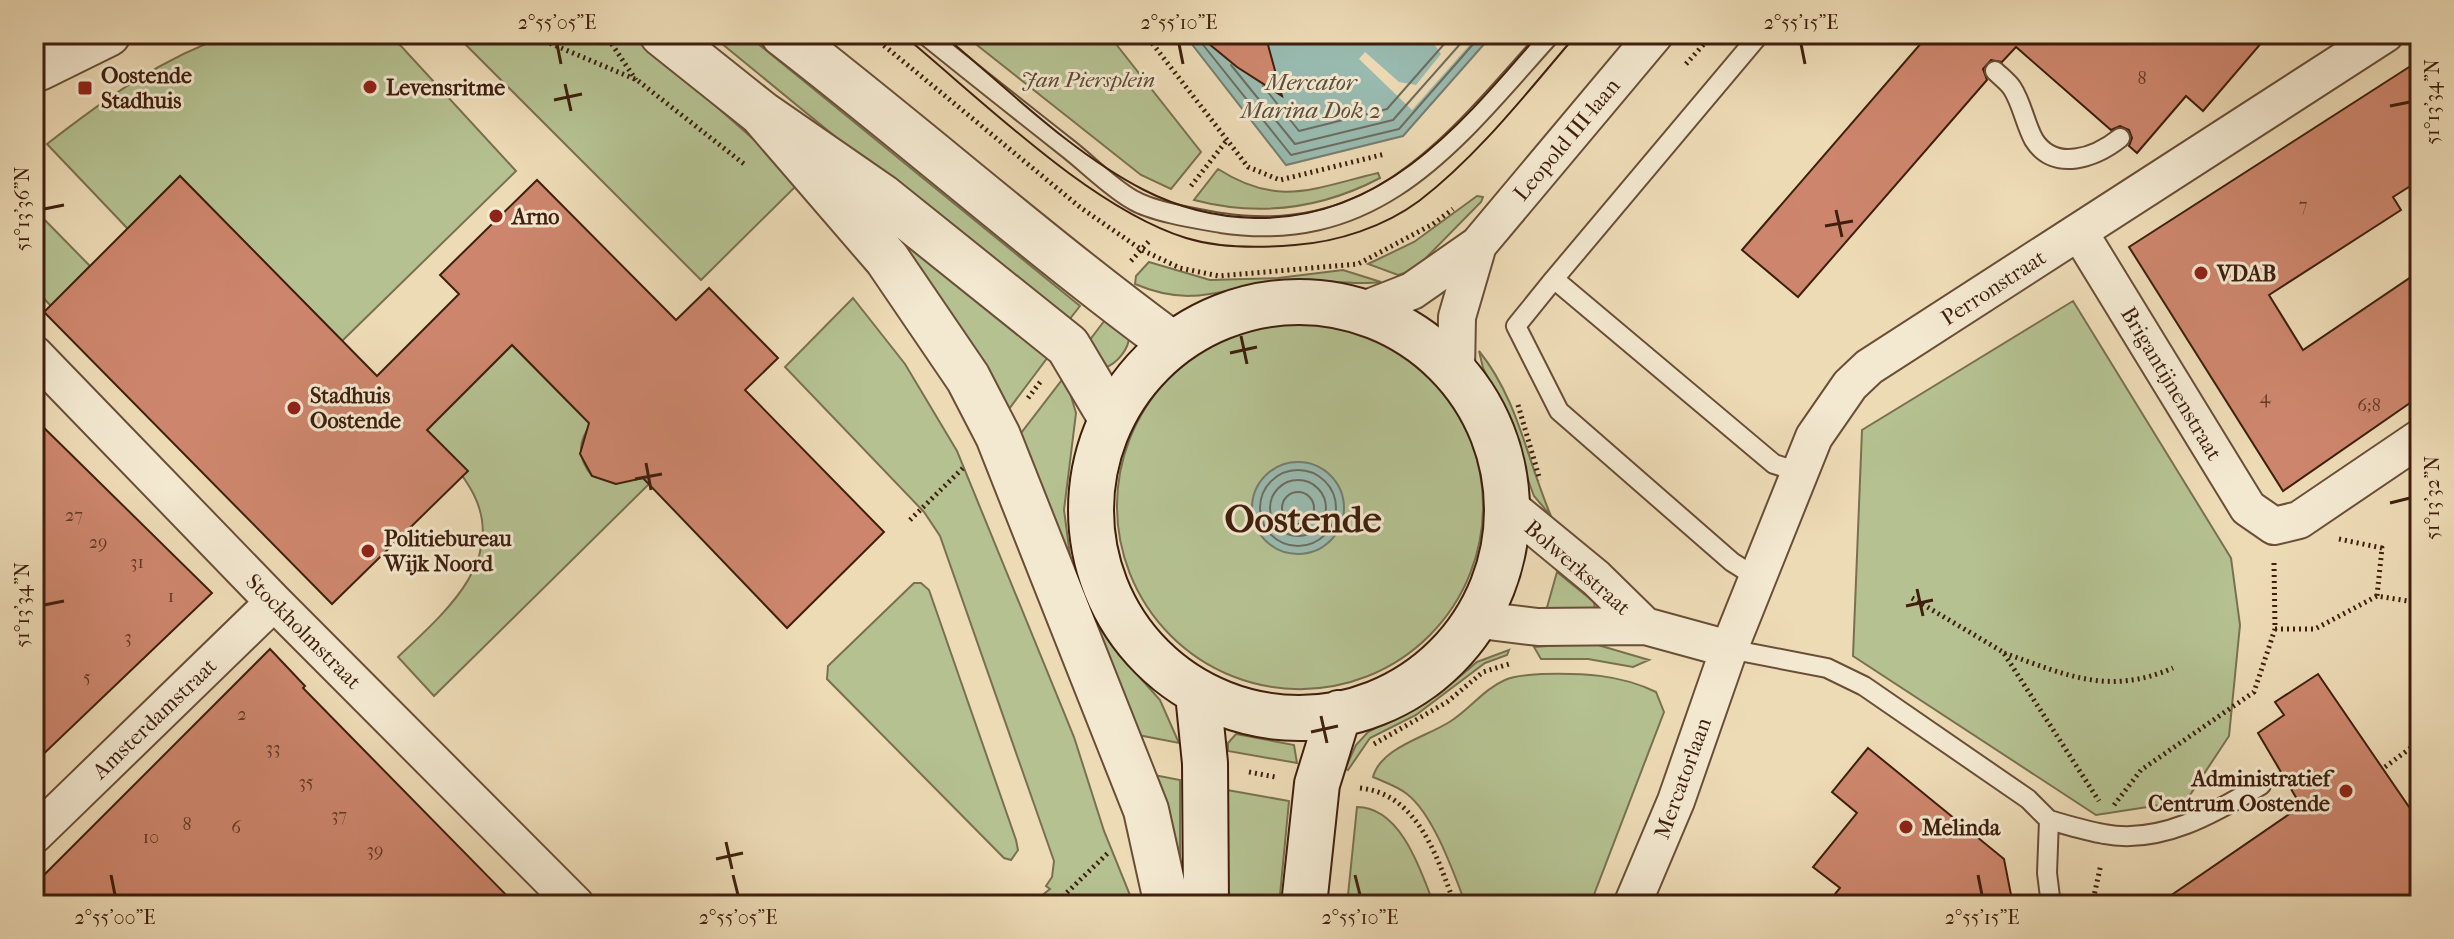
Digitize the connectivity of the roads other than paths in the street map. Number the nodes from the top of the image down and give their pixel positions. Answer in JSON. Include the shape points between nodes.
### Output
{"nodes":[{"id":1,"x":75,"y":34,"type":"edge"},
{"id":2,"x":108,"y":34,"type":"edge"},
{"id":3,"x":662,"y":34,"type":"edge"},
{"id":4,"x":783,"y":34,"type":"edge"},
{"id":5,"x":924,"y":34,"type":"edge"},
{"id":6,"x":1551,"y":34,"type":"edge"},
{"id":7,"x":1655,"y":34,"type":"edge"},
{"id":8,"x":1760,"y":34,"type":"edge"},
{"id":9,"x":2385,"y":34,"type":"edge"},
{"id":10,"x":37,"y":70,"type":"edge"},
{"id":11,"x":1995,"y":71,"type":"dead end"},
{"id":12,"x":761,"y":113,"type":"junction"},
{"id":13,"x":2120,"y":138,"type":"dead end"},
{"id":14,"x":2079,"y":232,"type":"junction"},
{"id":15,"x":1478,"y":245,"type":"junction"},
{"id":16,"x":1554,"y":279,"type":"junction"},
{"id":17,"x":1361,"y":311,"type":"junction"},
{"id":18,"x":1171,"y":343,"type":"junction"},
{"id":19,"x":34,"y":354,"type":"edge"},
{"id":20,"x":1456,"y":371,"type":"junction"},
{"id":21,"x":1109,"y":415,"type":"junction"},
{"id":22,"x":2420,"y":438,"type":"edge"},
{"id":23,"x":1799,"y":472,"type":"junction"},
{"id":24,"x":1511,"y":508,"type":"junction"},
{"id":25,"x":1759,"y":579,"type":"junction"},
{"id":26,"x":274,"y":602,"type":"junction"},
{"id":27,"x":1480,"y":620,"type":"junction"},
{"id":28,"x":1645,"y":626,"type":"junction"},
{"id":29,"x":1729,"y":649,"type":"junction"},
{"id":30,"x":1198,"y":694,"type":"junction"},
{"id":31,"x":1339,"y":713,"type":"junction"},
{"id":32,"x":2261,"y":785,"type":"dead end"},
{"id":33,"x":2049,"y":820,"type":"junction"},
{"id":34,"x":34,"y":835,"type":"edge"},
{"id":35,"x":576,"y":905,"type":"edge"},
{"id":36,"x":1167,"y":905,"type":"edge"},
{"id":37,"x":1206,"y":905,"type":"edge"},
{"id":38,"x":1304,"y":905,"type":"edge"},
{"id":39,"x":1632,"y":905,"type":"edge"},
{"id":40,"x":2051,"y":905,"type":"edge"}],
"edges":[{"from":1,"to":10,"type":"street"},
{"from":2,"to":10,"type":"street"},
{"from":3,"to":12,"type":"street"},
{"from":4,"to":18,"type":"street"},
{"from":5,"to":6,"type":"lane","via":[[1135,201],[1244,226],[1327,218],[1362,207],[1411,179],[1456,140]]},
{"from":7,"to":15,"type":"street","name":"Leopold III-laan"},
{"from":8,"to":16,"type":"lane"},
{"from":9,"to":14,"type":"street","name":"Perronstraat"},
{"from":11,"to":13,"type":"lane","via":[[2012,88],[2043,152],[2073,160],[2095,156]]},
{"from":12,"to":21,"type":"street","via":[[881,196],[1068,346]]},
{"from":12,"to":36,"type":"street","via":[[887,259],[968,378],[998,436],[1146,810]]},
{"from":14,"to":22,"type":"street","name":"Brigantijnenstraat","via":[[2248,508],[2274,526],[2299,520]]},
{"from":14,"to":23,"type":"street","name":"Perronstraat","via":[[1869,367],[1814,437]]},
{"from":15,"to":17,"type":"street","name":"Leopold III-laan","via":[[1412,291]]},
{"from":15,"to":20,"type":"street","name":"Leopold III-laan","via":[[1457,317]]},
{"from":16,"to":23,"type":"lane","via":[[1774,464]]},
{"from":16,"to":25,"type":"lane","via":[[1516,326],[1559,411],[1732,562]]},
{"from":17,"to":18,"type":"street","via":[[1296,301],[1230,313]]},
{"from":17,"to":20,"type":"street","via":[[1413,335]]},
{"from":18,"to":21,"type":"street","via":[[1138,373]]},
{"from":19,"to":26,"type":"street","name":"Stockholmstraat"},
{"from":20,"to":24,"type":"street","via":[[1493,426]]},
{"from":21,"to":30,"type":"street","via":[[1093,464],[1089,515],[1097,566],[1114,611],[1147,651]]},
{"from":23,"to":25,"type":"street","name":"Perronstraat"},
{"from":24,"to":27,"type":"street","via":[[1507,545]]},
{"from":24,"to":28,"type":"street","name":"Bolwerkstraat"},
{"from":25,"to":29,"type":"street","name":"Perronstraat"},
{"from":26,"to":34,"type":"street","name":"Amsterdamstraat"},
{"from":26,"to":35,"type":"street","name":"Stockholmstraat"},
{"from":27,"to":28,"type":"street","name":"Bolwerkstraat","via":[[1538,627]]},
{"from":27,"to":31,"type":"street","via":[[1444,658],[1391,696]]},
{"from":28,"to":29,"type":"street","name":"Bolwerkstraat"},
{"from":29,"to":33,"type":"lane","via":[[1827,668],[1864,686],[2028,799]]},
{"from":29,"to":39,"type":"street","name":"Mercatorlaan","via":[[1676,801]]},
{"from":30,"to":31,"type":"street","via":[[1288,719]]},
{"from":30,"to":37,"type":"street","via":[[1205,763]]},
{"from":31,"to":38,"type":"street","via":[[1317,784]]},
{"from":32,"to":33,"type":"lane","via":[[2190,824],[2148,834],[2107,835]]},
{"from":33,"to":40,"type":"lane"}]}
